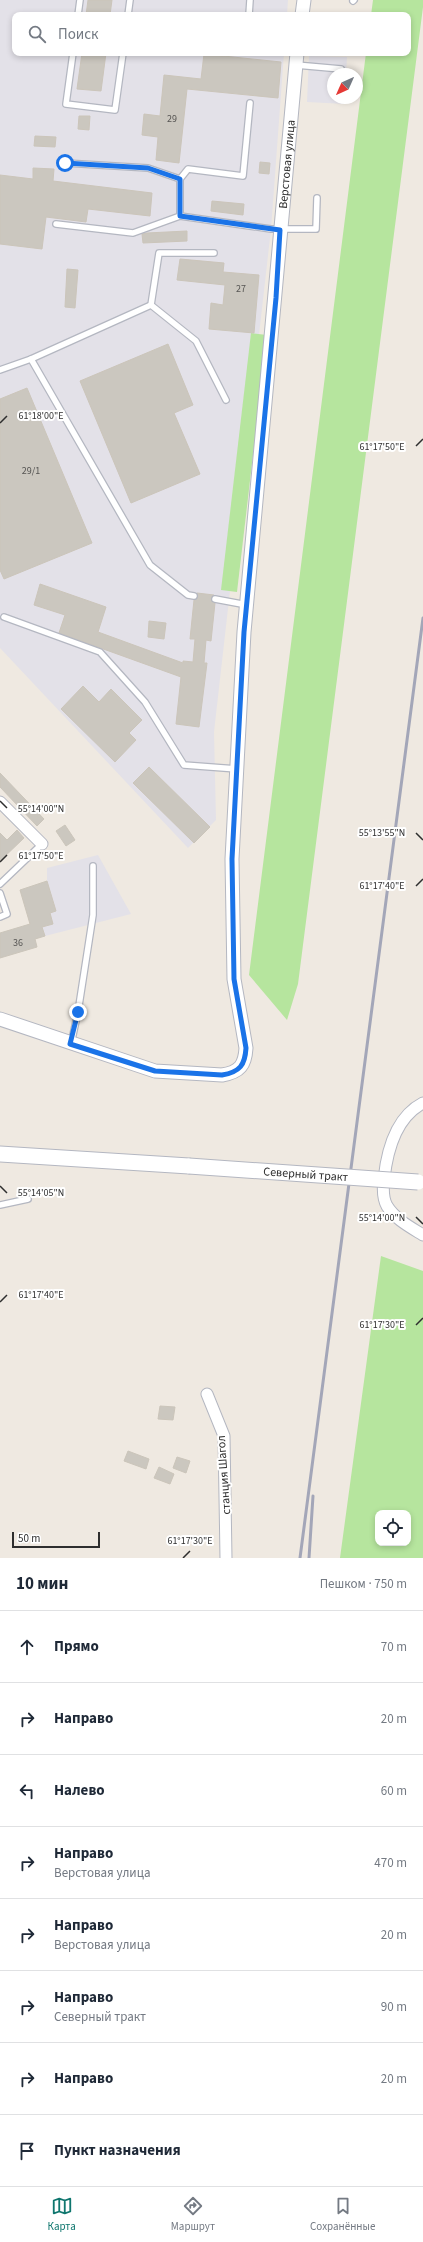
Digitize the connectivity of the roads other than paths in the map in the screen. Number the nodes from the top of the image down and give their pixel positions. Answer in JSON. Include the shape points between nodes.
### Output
{"nodes":[{"id":1,"x":80,"y":0,"type":"edge"},
{"id":2,"x":130,"y":0,"type":"edge"},
{"id":3,"x":250,"y":0,"type":"edge"},
{"id":4,"x":304,"y":0,"type":"edge"},
{"id":5,"x":78,"y":12,"type":"edge"},
{"id":6,"x":128,"y":12,"type":"edge"},
{"id":7,"x":249,"y":12,"type":"edge"},
{"id":8,"x":302,"y":12,"type":"edge"},
{"id":9,"x":73,"y":56,"type":"edge"},
{"id":10,"x":123,"y":56,"type":"edge"},
{"id":11,"x":297,"y":59,"type":"edge"},
{"id":12,"x":337,"y":68,"type":"edge"},
{"id":13,"x":250,"y":103,"type":"dead end"},
{"id":14,"x":65,"y":163,"type":"dead end"},
{"id":15,"x":180,"y":179,"type":"junction"},
{"id":16,"x":317,"y":198,"type":"dead end"},
{"id":17,"x":180,"y":216,"type":"junction"},
{"id":18,"x":56,"y":224,"type":"dead end"},
{"id":19,"x":280,"y":230,"type":"junction"},
{"id":20,"x":214,"y":253,"type":"dead end"},
{"id":21,"x":151,"y":305,"type":"junction"},
{"id":22,"x":31,"y":359,"type":"junction"},
{"id":23,"x":0,"y":370,"type":"edge"},
{"id":24,"x":226,"y":400,"type":"dead end"},
{"id":25,"x":194,"y":596,"type":"dead end"},
{"id":26,"x":215,"y":599,"type":"dead end"},
{"id":27,"x":247,"y":605,"type":"junction"},
{"id":28,"x":4,"y":617,"type":"dead end"},
{"id":29,"x":237,"y":769,"type":"junction"},
{"id":30,"x":0,"y":802,"type":"edge"},
{"id":31,"x":42,"y":844,"type":"joint"},
{"id":32,"x":93,"y":866,"type":"dead end"},
{"id":33,"x":0,"y":884,"type":"edge"},
{"id":34,"x":0,"y":893,"type":"edge"},
{"id":35,"x":0,"y":917,"type":"edge"},
{"id":36,"x":0,"y":1019,"type":"edge"},
{"id":37,"x":70,"y":1044,"type":"junction"},
{"id":38,"x":423,"y":1103,"type":"edge"},
{"id":39,"x":0,"y":1154,"type":"edge"},
{"id":40,"x":421,"y":1182,"type":"edge"},
{"id":41,"x":28,"y":1199,"type":"dead end"},
{"id":42,"x":0,"y":1205,"type":"edge"},
{"id":43,"x":423,"y":1235,"type":"edge"},
{"id":44,"x":207,"y":1394,"type":"dead end"},
{"id":45,"x":226,"y":1558,"type":"edge"}],
"edges":[{"from":1,"to":5,"type":"lane"},
{"from":2,"to":6,"type":"lane"},
{"from":3,"to":7,"type":"lane"},
{"from":4,"to":8,"type":"street"},
{"from":9,"to":10,"type":"lane","via":[[66,104],[115,110]]},
{"from":11,"to":12,"type":"lane"},
{"from":11,"to":19,"type":"street","name":"Верстовая улица"},
{"from":13,"to":15,"type":"lane","via":[[243,176],[188,170]]},
{"from":14,"to":15,"type":"lane","via":[[148,168]]},
{"from":15,"to":17,"type":"lane"},
{"from":16,"to":19,"type":"lane","via":[[316,228]]},
{"from":17,"to":18,"type":"lane","via":[[132,233]]},
{"from":17,"to":19,"type":"lane"},
{"from":19,"to":27,"type":"street","name":"Верстовая улица"},
{"from":20,"to":21,"type":"lane","via":[[159,253]]},
{"from":21,"to":22,"type":"lane"},
{"from":21,"to":24,"type":"lane","via":[[196,341]]},
{"from":22,"to":23,"type":"lane"},
{"from":22,"to":25,"type":"lane","via":[[150,565],[188,595]]},
{"from":26,"to":27,"type":"lane"},
{"from":27,"to":29,"type":"street","name":"Верстовая улица"},
{"from":28,"to":29,"type":"lane","via":[[100,652],[145,702],[184,765]]},
{"from":29,"to":37,"type":"street","name":"Верстовая улица","via":[[232,859],[234,979],[246,1048],[246,1058],[242,1067],[233,1073],[222,1075],[155,1071]]},
{"from":30,"to":31,"type":"street"},
{"from":31,"to":33,"type":"lane"},
{"from":32,"to":37,"type":"lane","via":[[93,916],[78,1012]]},
{"from":34,"to":35,"type":"lane","via":[[7,914]]},
{"from":36,"to":37,"type":"street"},
{"from":38,"to":43,"type":"street","via":[[395,1133],[386,1160],[383,1190],[387,1206],[400,1220]]},
{"from":39,"to":40,"type":"main road","name":"Северный тракт","bridge":true},
{"from":41,"to":42,"type":"lane"},
{"from":44,"to":45,"type":"street","name":"станция Шагол","via":[[224,1436]]}]}
